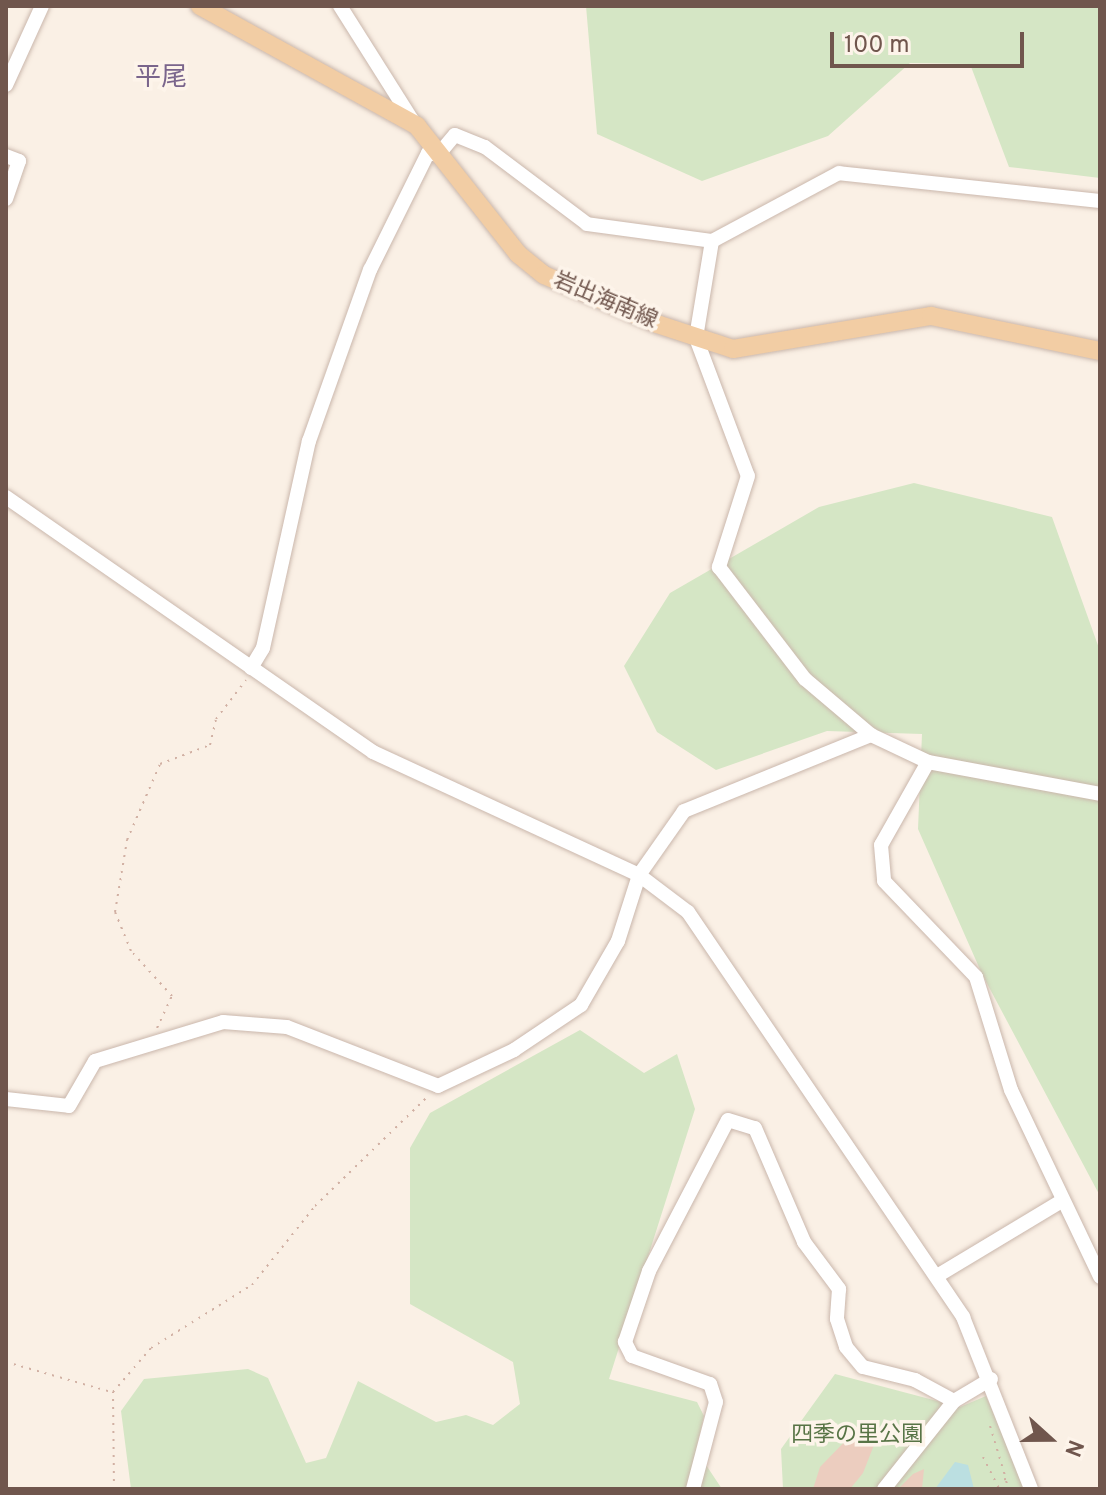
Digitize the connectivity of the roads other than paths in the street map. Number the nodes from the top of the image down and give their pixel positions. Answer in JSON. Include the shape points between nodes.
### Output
{"nodes":[{"id":1,"x":42,"y":6,"type":"edge"},
{"id":2,"x":200,"y":6,"type":"edge"},
{"id":3,"x":340,"y":6,"type":"edge"},
{"id":4,"x":6,"y":85,"type":"edge"},
{"id":5,"x":417,"y":126,"type":"junction"},
{"id":6,"x":438,"y":155,"type":"junction"},
{"id":7,"x":6,"y":156,"type":"edge"},
{"id":8,"x":6,"y":199,"type":"edge"},
{"id":9,"x":1100,"y":201,"type":"edge"},
{"id":10,"x":712,"y":241,"type":"junction"},
{"id":11,"x":696,"y":338,"type":"junction"},
{"id":12,"x":1100,"y":351,"type":"edge"},
{"id":13,"x":6,"y":497,"type":"edge"},
{"id":14,"x":251,"y":668,"type":"junction"},
{"id":15,"x":871,"y":735,"type":"junction"},
{"id":16,"x":928,"y":762,"type":"junction"},
{"id":17,"x":1100,"y":794,"type":"edge"},
{"id":18,"x":639,"y":875,"type":"junction"},
{"id":19,"x":6,"y":1099,"type":"edge"},
{"id":20,"x":1060,"y":1202,"type":"junction"},
{"id":21,"x":937,"y":1276,"type":"junction"},
{"id":22,"x":1100,"y":1277,"type":"edge"},
{"id":23,"x":991,"y":1379,"type":"junction"},
{"id":24,"x":954,"y":1401,"type":"junction"},
{"id":25,"x":693,"y":1489,"type":"edge"},
{"id":26,"x":884,"y":1489,"type":"edge"},
{"id":27,"x":1031,"y":1489,"type":"edge"}],
"edges":[{"from":1,"to":4,"type":"street"},
{"from":2,"to":5,"type":"main road","name":"岩出海南線"},
{"from":3,"to":5,"type":"street"},
{"from":5,"to":6,"type":"main road","name":"岩出海南線"},
{"from":6,"to":10,"type":"street","via":[[455,135],[485,147],[587,224]]},
{"from":6,"to":11,"type":"main road","name":"岩出海南線","via":[[544,275]]},
{"from":6,"to":14,"type":"street","via":[[428,153],[360,299],[309,441],[263,648]]},
{"from":7,"to":8,"type":"street","via":[[19,161]]},
{"from":9,"to":10,"type":"street","via":[[975,192],[857,171],[793,194]]},
{"from":10,"to":11,"type":"street"},
{"from":11,"to":12,"type":"main road","name":"岩出海南線","via":[[733,349],[778,347],[931,316]]},
{"from":11,"to":15,"type":"street","via":[[748,476],[719,567],[805,679]]},
{"from":13,"to":14,"type":"street"},
{"from":14,"to":18,"type":"street","via":[[436,787]]},
{"from":15,"to":16,"type":"street"},
{"from":15,"to":18,"type":"street","via":[[706,796],[670,824]]},
{"from":16,"to":17,"type":"street"},
{"from":16,"to":20,"type":"street","via":[[881,845],[884,881],[976,977],[1011,1090]]},
{"from":18,"to":19,"type":"street","via":[[618,941],[581,1005],[514,1050],[438,1086],[287,1027],[223,1022],[95,1061],[69,1106]]},
{"from":18,"to":21,"type":"street","via":[[663,889],[711,940]]},
{"from":20,"to":21,"type":"street"},
{"from":20,"to":22,"type":"street"},
{"from":21,"to":23,"type":"street"},
{"from":23,"to":24,"type":"street"},
{"from":23,"to":27,"type":"street"},
{"from":24,"to":25,"type":"street","via":[[915,1380],[863,1367],[846,1347],[837,1319],[839,1289],[804,1242],[755,1128],[728,1120],[649,1271],[625,1342],[632,1356],[710,1384],[716,1402]]},
{"from":24,"to":26,"type":"street"}]}
